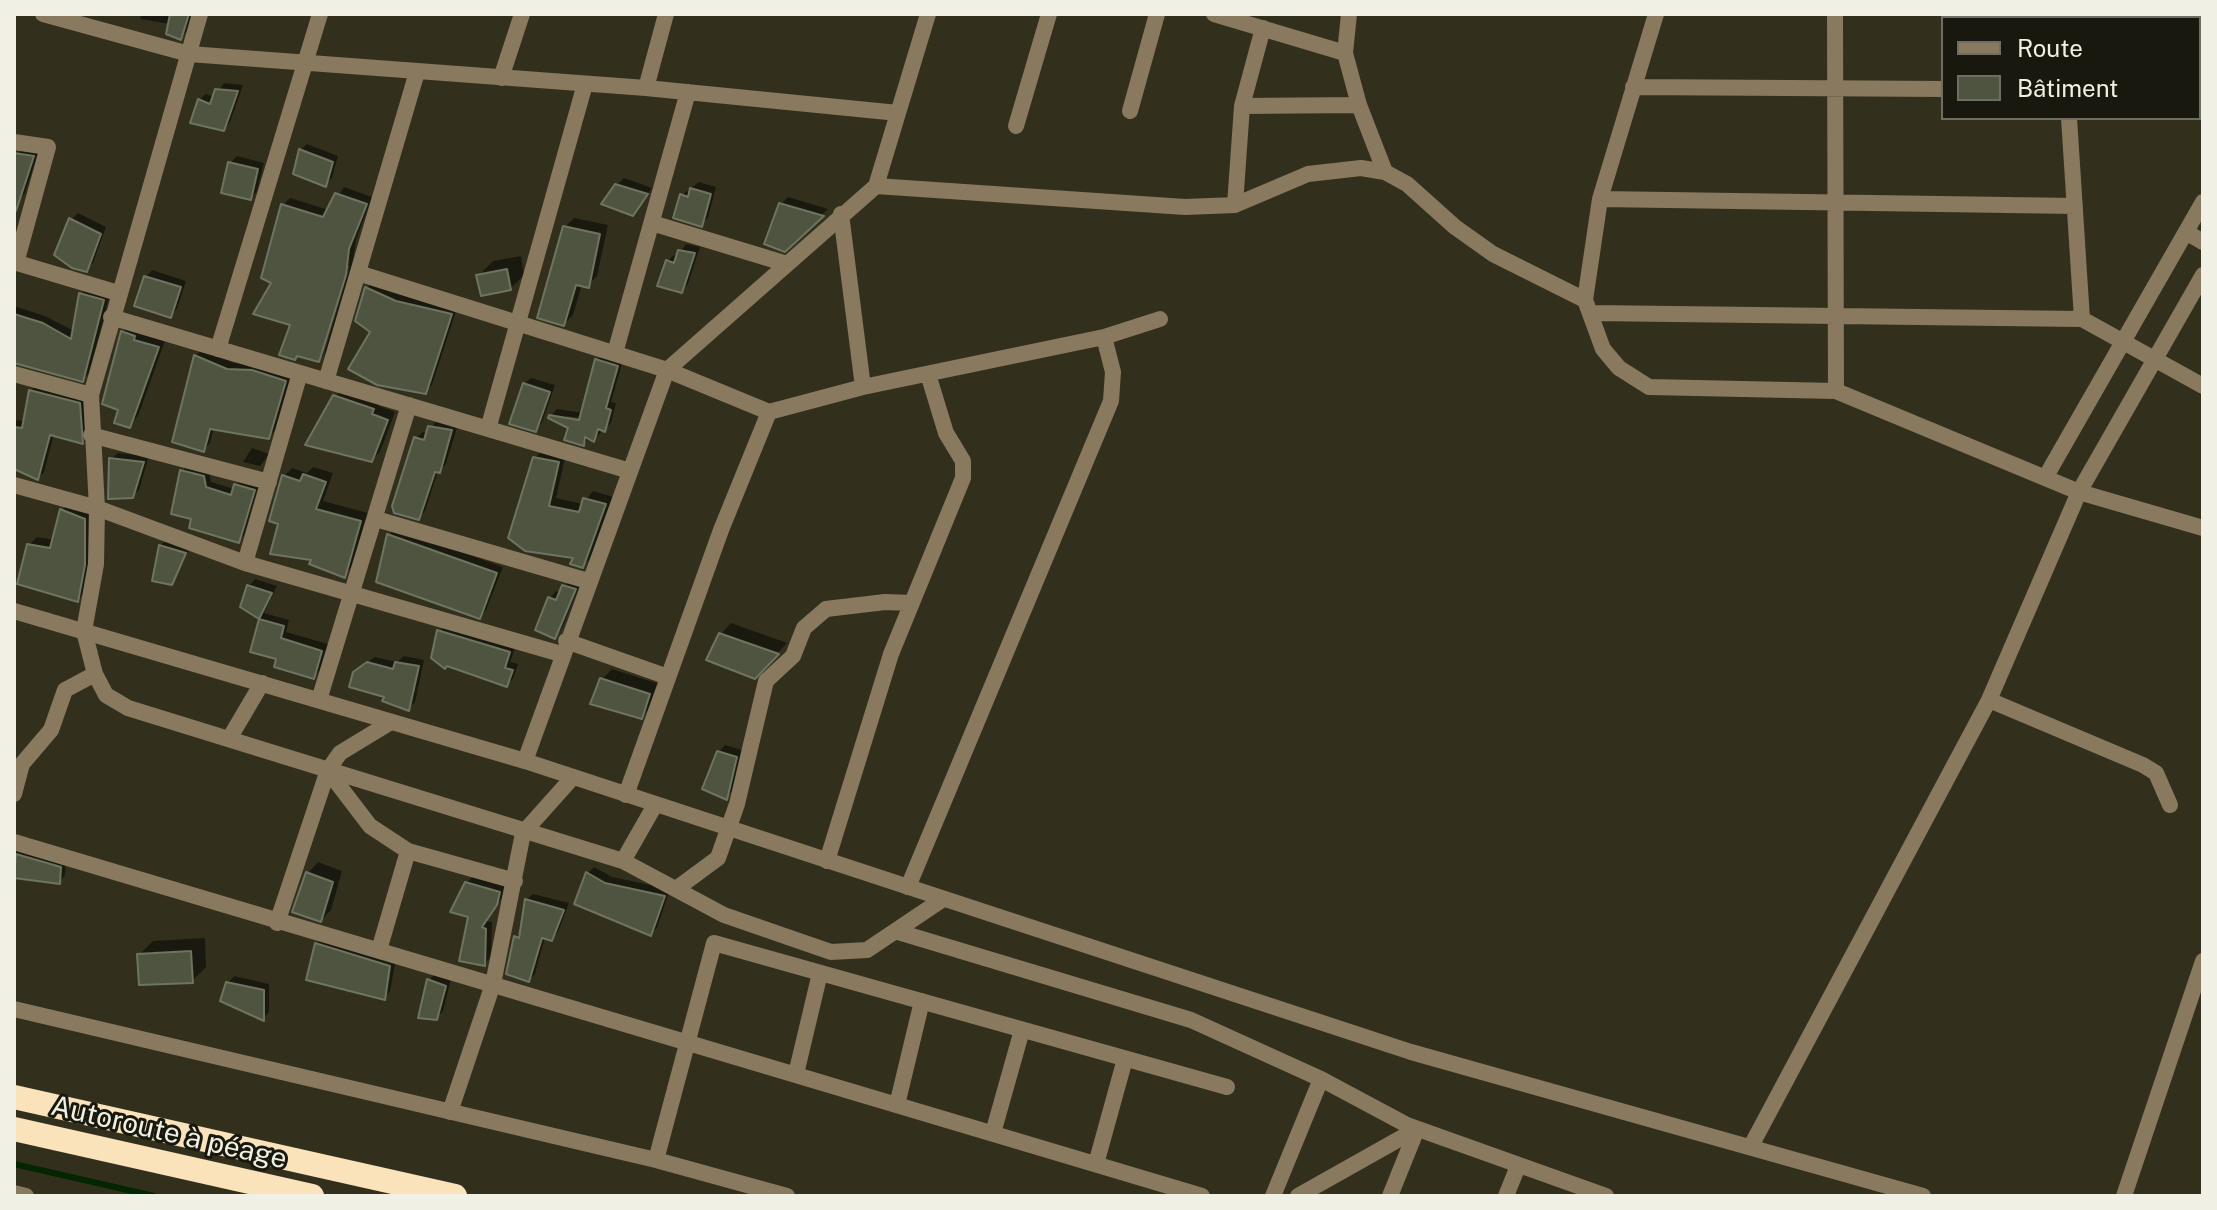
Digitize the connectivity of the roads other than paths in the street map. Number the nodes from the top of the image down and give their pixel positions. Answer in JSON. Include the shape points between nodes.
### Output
{"nodes":[{"id":1,"x":43,"y":14,"type":"edge"},
{"id":2,"x":200,"y":14,"type":"edge"},
{"id":3,"x":320,"y":14,"type":"edge"},
{"id":4,"x":522,"y":14,"type":"edge"},
{"id":5,"x":666,"y":14,"type":"edge"},
{"id":6,"x":928,"y":14,"type":"edge"},
{"id":7,"x":1049,"y":14,"type":"edge"},
{"id":8,"x":1157,"y":14,"type":"edge"},
{"id":9,"x":1214,"y":14,"type":"edge"},
{"id":10,"x":1349,"y":14,"type":"edge"},
{"id":11,"x":1656,"y":14,"type":"edge"},
{"id":12,"x":1835,"y":14,"type":"edge"},
{"id":13,"x":1263,"y":28,"type":"junction"},
{"id":14,"x":1345,"y":53,"type":"junction"},
{"id":15,"x":189,"y":54,"type":"junction"},
{"id":16,"x":304,"y":64,"type":"junction"},
{"id":17,"x":417,"y":72,"type":"junction"},
{"id":18,"x":501,"y":78,"type":"junction"},
{"id":19,"x":585,"y":84,"type":"junction"},
{"id":20,"x":1633,"y":87,"type":"junction"},
{"id":21,"x":646,"y":88,"type":"junction"},
{"id":22,"x":1835,"y":88,"type":"junction"},
{"id":23,"x":1941,"y":89,"type":"edge"},
{"id":24,"x":688,"y":92,"type":"junction"},
{"id":25,"x":1359,"y":105,"type":"junction"},
{"id":26,"x":1242,"y":106,"type":"junction"},
{"id":27,"x":1130,"y":111,"type":"dead end"},
{"id":28,"x":898,"y":113,"type":"junction"},
{"id":29,"x":2069,"y":120,"type":"edge"},
{"id":30,"x":1016,"y":126,"type":"dead end"},
{"id":31,"x":14,"y":142,"type":"edge"},
{"id":32,"x":1385,"y":172,"type":"junction"},
{"id":33,"x":876,"y":186,"type":"junction"},
{"id":34,"x":1600,"y":199,"type":"junction"},
{"id":35,"x":1835,"y":200,"type":"junction"},
{"id":36,"x":2203,"y":202,"type":"edge"},
{"id":37,"x":1235,"y":205,"type":"junction"},
{"id":38,"x":2075,"y":206,"type":"junction"},
{"id":39,"x":841,"y":214,"type":"junction"},
{"id":40,"x":652,"y":223,"type":"junction"},
{"id":41,"x":2186,"y":232,"type":"junction"},
{"id":42,"x":2203,"y":242,"type":"edge"},
{"id":43,"x":15,"y":262,"type":"edge"},
{"id":44,"x":787,"y":264,"type":"junction"},
{"id":45,"x":358,"y":273,"type":"junction"},
{"id":46,"x":2203,"y":275,"type":"edge"},
{"id":47,"x":118,"y":293,"type":"junction"},
{"id":48,"x":1588,"y":307,"type":"junction"},
{"id":49,"x":1836,"y":316,"type":"junction"},
{"id":50,"x":111,"y":317,"type":"junction"},
{"id":51,"x":1160,"y":319,"type":"dead end"},
{"id":52,"x":2082,"y":319,"type":"junction"},
{"id":53,"x":519,"y":322,"type":"junction"},
{"id":54,"x":1104,"y":337,"type":"junction"},
{"id":55,"x":2123,"y":342,"type":"junction"},
{"id":56,"x":218,"y":349,"type":"junction"},
{"id":57,"x":615,"y":353,"type":"junction"},
{"id":58,"x":2155,"y":359,"type":"junction"},
{"id":59,"x":667,"y":370,"type":"junction"},
{"id":60,"x":300,"y":373,"type":"junction"},
{"id":61,"x":14,"y":374,"type":"edge"},
{"id":62,"x":928,"y":374,"type":"junction"},
{"id":63,"x":326,"y":381,"type":"junction"},
{"id":64,"x":2203,"y":386,"type":"edge"},
{"id":65,"x":863,"y":387,"type":"junction"},
{"id":66,"x":1836,"y":391,"type":"junction"},
{"id":67,"x":91,"y":395,"type":"junction"},
{"id":68,"x":409,"y":405,"type":"junction"},
{"id":69,"x":769,"y":412,"type":"junction"},
{"id":70,"x":488,"y":429,"type":"junction"},
{"id":71,"x":91,"y":435,"type":"junction"},
{"id":72,"x":630,"y":471,"type":"junction"},
{"id":73,"x":2045,"y":478,"type":"junction"},
{"id":74,"x":269,"y":482,"type":"junction"},
{"id":75,"x":14,"y":485,"type":"edge"},
{"id":76,"x":2079,"y":492,"type":"junction"},
{"id":77,"x":97,"y":508,"type":"junction"},
{"id":78,"x":376,"y":519,"type":"junction"},
{"id":79,"x":2200,"y":522,"type":"edge"},
{"id":80,"x":245,"y":563,"type":"junction"},
{"id":81,"x":588,"y":581,"type":"junction"},
{"id":82,"x":352,"y":594,"type":"junction"},
{"id":83,"x":912,"y":603,"type":"junction"},
{"id":84,"x":14,"y":611,"type":"edge"},
{"id":85,"x":84,"y":631,"type":"junction"},
{"id":86,"x":564,"y":648,"type":"junction"},
{"id":87,"x":95,"y":674,"type":"junction"},
{"id":88,"x":668,"y":677,"type":"junction"},
{"id":89,"x":262,"y":683,"type":"junction"},
{"id":90,"x":319,"y":700,"type":"junction"},
{"id":91,"x":1989,"y":700,"type":"junction"},
{"id":92,"x":391,"y":722,"type":"junction"},
{"id":93,"x":229,"y":739,"type":"junction"},
{"id":94,"x":525,"y":761,"type":"junction"},
{"id":95,"x":328,"y":770,"type":"junction"},
{"id":96,"x":573,"y":777,"type":"junction"},
{"id":97,"x":14,"y":794,"type":"edge"},
{"id":98,"x":626,"y":795,"type":"junction"},
{"id":99,"x":655,"y":805,"type":"junction"},
{"id":100,"x":2170,"y":805,"type":"dead end"},
{"id":101,"x":728,"y":829,"type":"junction"},
{"id":102,"x":523,"y":833,"type":"junction"},
{"id":103,"x":14,"y":842,"type":"edge"},
{"id":104,"x":408,"y":851,"type":"junction"},
{"id":105,"x":623,"y":861,"type":"junction"},
{"id":106,"x":827,"y":861,"type":"junction"},
{"id":107,"x":515,"y":881,"type":"junction"},
{"id":108,"x":908,"y":887,"type":"junction"},
{"id":109,"x":676,"y":889,"type":"junction"},
{"id":110,"x":943,"y":899,"type":"junction"},
{"id":111,"x":277,"y":923,"type":"junction"},
{"id":112,"x":895,"y":931,"type":"junction"},
{"id":113,"x":379,"y":950,"type":"junction"},
{"id":114,"x":2203,"y":961,"type":"edge"},
{"id":115,"x":820,"y":973,"type":"junction"},
{"id":116,"x":493,"y":984,"type":"junction"},
{"id":117,"x":922,"y":1001,"type":"junction"},
{"id":118,"x":14,"y":1009,"type":"edge"},
{"id":119,"x":1022,"y":1030,"type":"junction"},
{"id":120,"x":688,"y":1042,"type":"junction"},
{"id":121,"x":1125,"y":1059,"type":"junction"},
{"id":122,"x":796,"y":1074,"type":"junction"},
{"id":123,"x":1321,"y":1079,"type":"junction"},
{"id":124,"x":1227,"y":1087,"type":"dead end"},
{"id":125,"x":14,"y":1097,"type":"edge"},
{"id":126,"x":897,"y":1105,"type":"junction"},
{"id":127,"x":450,"y":1112,"type":"junction"},
{"id":128,"x":14,"y":1129,"type":"edge"},
{"id":129,"x":1417,"y":1129,"type":"junction"},
{"id":130,"x":993,"y":1133,"type":"junction"},
{"id":131,"x":1751,"y":1146,"type":"junction"},
{"id":132,"x":656,"y":1160,"type":"junction"},
{"id":133,"x":1096,"y":1164,"type":"junction"},
{"id":134,"x":1518,"y":1166,"type":"junction"},
{"id":135,"x":312,"y":1196,"type":"edge"},
{"id":136,"x":455,"y":1196,"type":"edge"},
{"id":137,"x":787,"y":1196,"type":"edge"},
{"id":138,"x":1202,"y":1196,"type":"edge"},
{"id":139,"x":1273,"y":1196,"type":"edge"},
{"id":140,"x":1298,"y":1196,"type":"edge"},
{"id":141,"x":1390,"y":1196,"type":"edge"},
{"id":142,"x":1506,"y":1196,"type":"edge"},
{"id":143,"x":1606,"y":1196,"type":"edge"},
{"id":144,"x":1923,"y":1196,"type":"edge"},
{"id":145,"x":2124,"y":1196,"type":"edge"}],
"edges":[{"from":1,"to":15,"type":"street"},
{"from":2,"to":15,"type":"street"},
{"from":3,"to":16,"type":"street"},
{"from":4,"to":18,"type":"street"},
{"from":5,"to":21,"type":"street"},
{"from":6,"to":28,"type":"street"},
{"from":7,"to":30,"type":"street"},
{"from":8,"to":27,"type":"street"},
{"from":9,"to":13,"type":"street"},
{"from":10,"to":14,"type":"street"},
{"from":11,"to":20,"type":"street"},
{"from":12,"to":22,"type":"street"},
{"from":13,"to":14,"type":"street"},
{"from":13,"to":26,"type":"street"},
{"from":14,"to":25,"type":"street"},
{"from":15,"to":16,"type":"street"},
{"from":15,"to":47,"type":"street"},
{"from":16,"to":17,"type":"street"},
{"from":16,"to":56,"type":"street"},
{"from":17,"to":18,"type":"street"},
{"from":17,"to":45,"type":"street"},
{"from":18,"to":19,"type":"street"},
{"from":19,"to":21,"type":"street"},
{"from":19,"to":53,"type":"street"},
{"from":20,"to":22,"type":"street"},
{"from":20,"to":34,"type":"street"},
{"from":21,"to":24,"type":"street"},
{"from":22,"to":23,"type":"street"},
{"from":22,"to":35,"type":"street"},
{"from":24,"to":28,"type":"street"},
{"from":24,"to":40,"type":"street"},
{"from":25,"to":26,"type":"street"},
{"from":25,"to":32,"type":"street"},
{"from":26,"to":37,"type":"street"},
{"from":28,"to":33,"type":"street"},
{"from":29,"to":38,"type":"street"},
{"from":31,"to":43,"type":"street","via":[[48,147]]},
{"from":32,"to":37,"type":"street","via":[[1361,168],[1308,174]]},
{"from":32,"to":48,"type":"street","via":[[1493,254]]},
{"from":33,"to":37,"type":"street","via":[[1185,207]]},
{"from":33,"to":39,"type":"street"},
{"from":34,"to":35,"type":"street"},
{"from":34,"to":48,"type":"street"},
{"from":35,"to":38,"type":"street"},
{"from":35,"to":49,"type":"street"},
{"from":36,"to":41,"type":"street"},
{"from":38,"to":52,"type":"street"},
{"from":39,"to":44,"type":"street"},
{"from":39,"to":65,"type":"street"},
{"from":40,"to":44,"type":"street"},
{"from":40,"to":57,"type":"street"},
{"from":41,"to":42,"type":"street"},
{"from":41,"to":55,"type":"street"},
{"from":43,"to":47,"type":"street"},
{"from":44,"to":59,"type":"street"},
{"from":45,"to":53,"type":"street"},
{"from":45,"to":63,"type":"street"},
{"from":46,"to":58,"type":"street"},
{"from":47,"to":50,"type":"street"},
{"from":48,"to":49,"type":"street"},
{"from":48,"to":66,"type":"street","via":[[1603,349],[1619,368],[1649,387]]},
{"from":49,"to":52,"type":"street"},
{"from":49,"to":66,"type":"street"},
{"from":50,"to":56,"type":"street"},
{"from":50,"to":67,"type":"street"},
{"from":51,"to":54,"type":"street"},
{"from":52,"to":55,"type":"street"},
{"from":53,"to":57,"type":"street"},
{"from":53,"to":70,"type":"street"},
{"from":54,"to":62,"type":"street"},
{"from":54,"to":108,"type":"street","via":[[1113,372],[1111,401]]},
{"from":55,"to":58,"type":"street"},
{"from":55,"to":73,"type":"street"},
{"from":56,"to":60,"type":"street"},
{"from":57,"to":59,"type":"street"},
{"from":58,"to":64,"type":"street"},
{"from":58,"to":76,"type":"street"},
{"from":59,"to":69,"type":"street"},
{"from":59,"to":72,"type":"street"},
{"from":60,"to":63,"type":"street"},
{"from":60,"to":74,"type":"street"},
{"from":61,"to":67,"type":"street"},
{"from":62,"to":65,"type":"street"},
{"from":62,"to":83,"type":"street","via":[[946,433],[963,461],[963,478]]},
{"from":63,"to":68,"type":"street"},
{"from":65,"to":69,"type":"street"},
{"from":66,"to":73,"type":"street"},
{"from":67,"to":71,"type":"street"},
{"from":68,"to":70,"type":"street"},
{"from":68,"to":78,"type":"street"},
{"from":69,"to":88,"type":"street"},
{"from":70,"to":72,"type":"street"},
{"from":71,"to":74,"type":"street"},
{"from":71,"to":77,"type":"street"},
{"from":72,"to":81,"type":"street"},
{"from":73,"to":76,"type":"street"},
{"from":74,"to":80,"type":"street"},
{"from":75,"to":77,"type":"street"},
{"from":76,"to":79,"type":"street"},
{"from":76,"to":91,"type":"street"},
{"from":77,"to":80,"type":"street"},
{"from":77,"to":85,"type":"street","via":[[96,564]]},
{"from":78,"to":81,"type":"street"},
{"from":78,"to":82,"type":"street"},
{"from":80,"to":82,"type":"street"},
{"from":81,"to":86,"type":"street"},
{"from":82,"to":86,"type":"street"},
{"from":82,"to":90,"type":"street"},
{"from":83,"to":101,"type":"street","via":[[826,609],[804,628],[793,656],[766,681]]},
{"from":83,"to":106,"type":"street"},
{"from":84,"to":85,"type":"street"},
{"from":85,"to":87,"type":"street"},
{"from":85,"to":89,"type":"street"},
{"from":86,"to":88,"type":"street"},
{"from":86,"to":94,"type":"street"},
{"from":87,"to":93,"type":"street","via":[[106,695],[128,708]]},
{"from":87,"to":97,"type":"street","via":[[65,690],[51,730],[22,764]]},
{"from":88,"to":98,"type":"street"},
{"from":89,"to":90,"type":"street"},
{"from":89,"to":93,"type":"street"},
{"from":90,"to":92,"type":"street"},
{"from":91,"to":100,"type":"street","via":[[2143,765],[2156,773]]},
{"from":91,"to":131,"type":"street"},
{"from":92,"to":94,"type":"street"},
{"from":92,"to":95,"type":"street","via":[[340,753]]},
{"from":93,"to":95,"type":"street"},
{"from":94,"to":96,"type":"street"},
{"from":95,"to":102,"type":"street"},
{"from":95,"to":104,"type":"street","via":[[370,826]]},
{"from":95,"to":111,"type":"street"},
{"from":96,"to":98,"type":"street"},
{"from":96,"to":102,"type":"street"},
{"from":98,"to":99,"type":"street"},
{"from":99,"to":101,"type":"street"},
{"from":99,"to":105,"type":"street"},
{"from":101,"to":106,"type":"street"},
{"from":101,"to":109,"type":"street","via":[[718,858]]},
{"from":102,"to":105,"type":"street"},
{"from":102,"to":107,"type":"street"},
{"from":103,"to":111,"type":"street"},
{"from":104,"to":107,"type":"street"},
{"from":104,"to":113,"type":"street"},
{"from":105,"to":109,"type":"street"},
{"from":106,"to":108,"type":"street"},
{"from":107,"to":116,"type":"street"},
{"from":108,"to":110,"type":"street"},
{"from":109,"to":112,"type":"street","via":[[724,915],[831,952],[867,950]]},
{"from":110,"to":112,"type":"street"},
{"from":110,"to":131,"type":"street","via":[[1411,1052]]},
{"from":111,"to":113,"type":"street"},
{"from":112,"to":123,"type":"street","via":[[1191,1020]]},
{"from":113,"to":116,"type":"street"},
{"from":114,"to":145,"type":"street"},
{"from":115,"to":117,"type":"street"},
{"from":115,"to":120,"type":"street","via":[[714,943]]},
{"from":115,"to":122,"type":"street"},
{"from":116,"to":120,"type":"street"},
{"from":116,"to":127,"type":"street"},
{"from":117,"to":119,"type":"street"},
{"from":117,"to":126,"type":"street"},
{"from":118,"to":127,"type":"street"},
{"from":119,"to":121,"type":"street"},
{"from":119,"to":130,"type":"street"},
{"from":120,"to":122,"type":"street"},
{"from":120,"to":132,"type":"street"},
{"from":121,"to":124,"type":"street"},
{"from":121,"to":133,"type":"street"},
{"from":122,"to":126,"type":"street"},
{"from":123,"to":129,"type":"street"},
{"from":123,"to":139,"type":"street"},
{"from":125,"to":136,"type":"highway"},
{"from":126,"to":130,"type":"street"},
{"from":127,"to":132,"type":"street"},
{"from":128,"to":135,"type":"highway","name":"Autoroute à péage"},
{"from":129,"to":134,"type":"street"},
{"from":129,"to":140,"type":"street"},
{"from":129,"to":141,"type":"street"},
{"from":130,"to":133,"type":"street"},
{"from":131,"to":144,"type":"street"},
{"from":132,"to":137,"type":"street"},
{"from":133,"to":138,"type":"street"},
{"from":134,"to":142,"type":"street"},
{"from":134,"to":143,"type":"street"}]}
